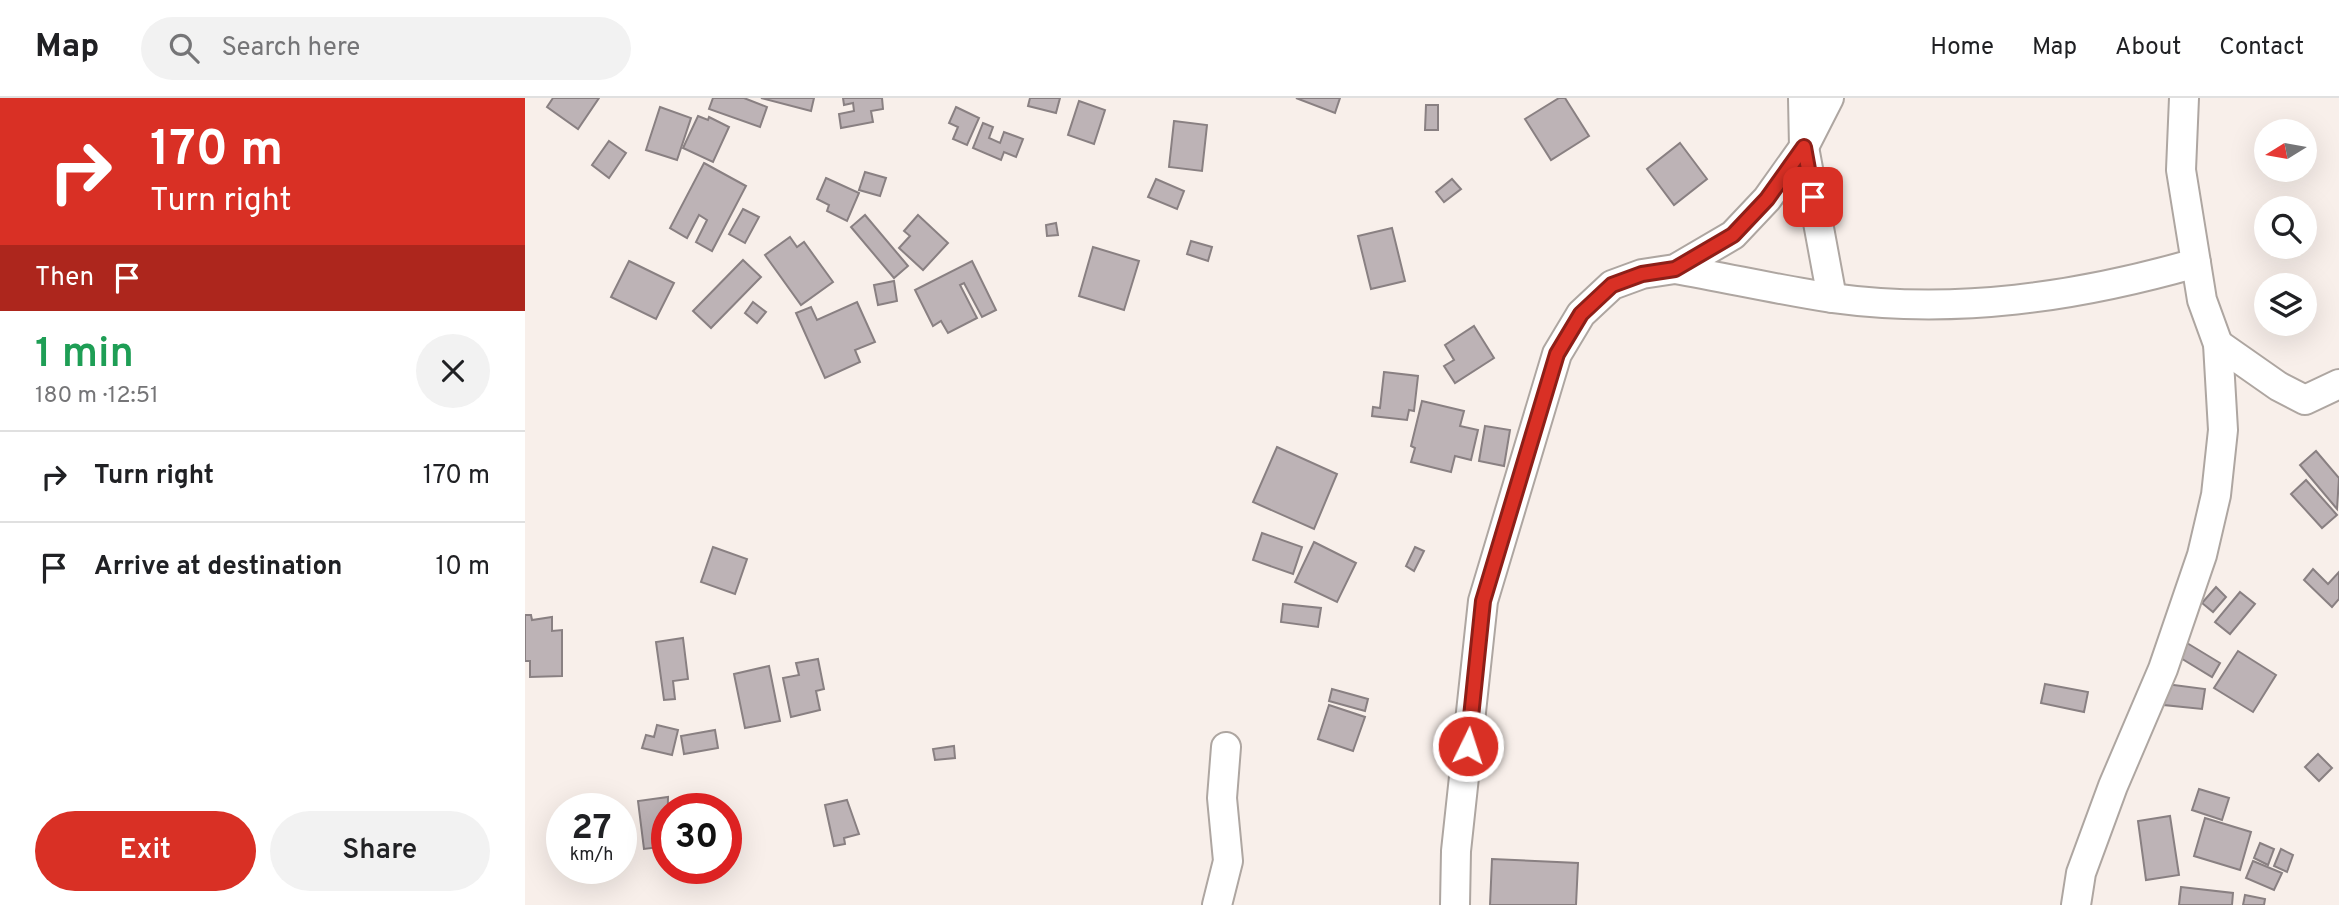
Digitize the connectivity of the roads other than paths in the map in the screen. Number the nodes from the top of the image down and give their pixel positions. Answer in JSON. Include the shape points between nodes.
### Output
{"nodes":[{"id":1,"x":1803,"y":98,"type":"edge"},
{"id":2,"x":1829,"y":98,"type":"edge"},
{"id":3,"x":2184,"y":98,"type":"edge"},
{"id":4,"x":1804,"y":147,"type":"junction"},
{"id":5,"x":2196,"y":263,"type":"junction"},
{"id":6,"x":1675,"y":269,"type":"junction"},
{"id":7,"x":1832,"y":298,"type":"junction"},
{"id":8,"x":2218,"y":344,"type":"junction"},
{"id":9,"x":2339,"y":384,"type":"edge"},
{"id":10,"x":1226,"y":747,"type":"dead end"},
{"id":11,"x":1217,"y":905,"type":"edge"},
{"id":12,"x":1455,"y":905,"type":"edge"},
{"id":13,"x":2077,"y":905,"type":"edge"}],
"edges":[{"from":1,"to":4,"type":"street"},
{"from":2,"to":4,"type":"street"},
{"from":3,"to":5,"type":"street","via":[[2181,170]]},
{"from":4,"to":6,"type":"street","via":[[1767,199],[1733,235]]},
{"from":4,"to":7,"type":"street"},
{"from":5,"to":7,"type":"street","via":[[2031,300],[1982,304]]},
{"from":5,"to":8,"type":"street","via":[[2202,300]]},
{"from":6,"to":7,"type":"street"},
{"from":6,"to":12,"type":"street","via":[[1612,285],[1581,314],[1557,354],[1483,601],[1456,851]]},
{"from":8,"to":9,"type":"street","via":[[2305,400]]},
{"from":8,"to":13,"type":"street","via":[[2223,430],[2216,495],[2202,555],[2163,669],[2081,873]]},
{"from":10,"to":11,"type":"street","via":[[1222,798],[1228,861]]}]}
